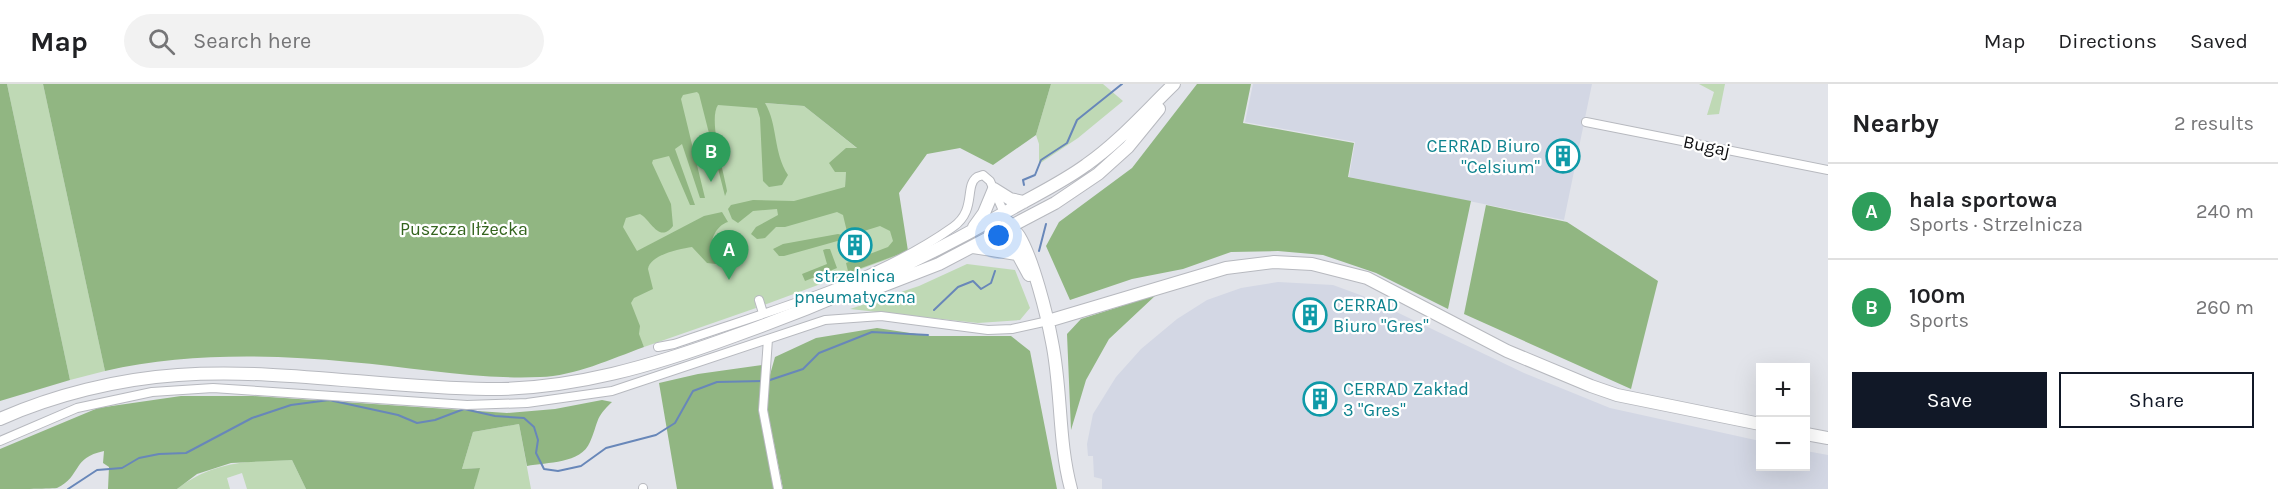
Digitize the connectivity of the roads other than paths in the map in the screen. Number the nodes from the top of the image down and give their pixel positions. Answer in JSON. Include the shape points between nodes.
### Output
{"nodes":[{"id":1,"x":1175,"y":84,"type":"edge"},
{"id":2,"x":1586,"y":123,"type":"dead end"},
{"id":3,"x":1828,"y":170,"type":"edge"},
{"id":4,"x":994,"y":189,"type":"junction"},
{"id":5,"x":1024,"y":201,"type":"junction"},
{"id":6,"x":1004,"y":213,"type":"junction"},
{"id":7,"x":1032,"y":215,"type":"junction"},
{"id":8,"x":1010,"y":227,"type":"junction"},
{"id":9,"x":970,"y":233,"type":"junction"},
{"id":10,"x":972,"y":247,"type":"junction"},
{"id":11,"x":1020,"y":250,"type":"junction"},
{"id":12,"x":759,"y":300,"type":"dead end"},
{"id":13,"x":763,"y":313,"type":"junction"},
{"id":14,"x":798,"y":313,"type":"junction"},
{"id":15,"x":1048,"y":321,"type":"junction"},
{"id":16,"x":768,"y":339,"type":"junction"},
{"id":17,"x":658,"y":347,"type":"dead end"},
{"id":18,"x":0,"y":419,"type":"edge"},
{"id":19,"x":1756,"y":423,"type":"edge"},
{"id":20,"x":1810,"y":435,"type":"edge"},
{"id":21,"x":1828,"y":438,"type":"edge"},
{"id":22,"x":0,"y":441,"type":"edge"},
{"id":23,"x":778,"y":489,"type":"edge"},
{"id":24,"x":1071,"y":489,"type":"edge"}],
"edges":[{"from":1,"to":5,"type":"main road","via":[[1111,147]]},
{"from":1,"to":7,"type":"main road","via":[[1128,147],[1077,189]]},
{"from":2,"to":3,"type":"street","name":"Bugaj"},
{"from":4,"to":5,"type":"main road","via":[[1010,199]]},
{"from":4,"to":6,"type":"street"},
{"from":4,"to":9,"type":"main road"},
{"from":4,"to":13,"type":"street","via":[[983,176],[974,178],[966,214],[945,233],[877,270]]},
{"from":5,"to":6,"type":"main road"},
{"from":6,"to":8,"type":"main road"},
{"from":6,"to":9,"type":"main road"},
{"from":7,"to":8,"type":"main road"},
{"from":7,"to":11,"type":"main road"},
{"from":8,"to":10,"type":"main road"},
{"from":8,"to":11,"type":"main road","via":[[1009,238]]},
{"from":9,"to":14,"type":"main road","via":[[902,268]]},
{"from":10,"to":11,"type":"main road"},
{"from":10,"to":14,"type":"main road","via":[[896,282]]},
{"from":11,"to":15,"type":"main road"},
{"from":12,"to":13,"type":"street"},
{"from":13,"to":17,"type":"street"},
{"from":14,"to":18,"type":"main road","via":[[677,357],[620,373],[564,382],[489,389],[259,375],[176,375],[103,386]]},
{"from":15,"to":16,"type":"street","via":[[988,330],[881,316],[846,317]]},
{"from":15,"to":19,"type":"main road","via":[[1226,268],[1274,262],[1312,264],[1367,278],[1508,351],[1591,386],[1617,395]]},
{"from":15,"to":24,"type":"main road","via":[[1063,455]]},
{"from":16,"to":22,"type":"street","via":[[612,391],[554,401],[466,405],[239,389],[182,389],[103,401],[45,420]]},
{"from":16,"to":23,"type":"street","via":[[763,410]]},
{"from":20,"to":21,"type":"main road"}]}
